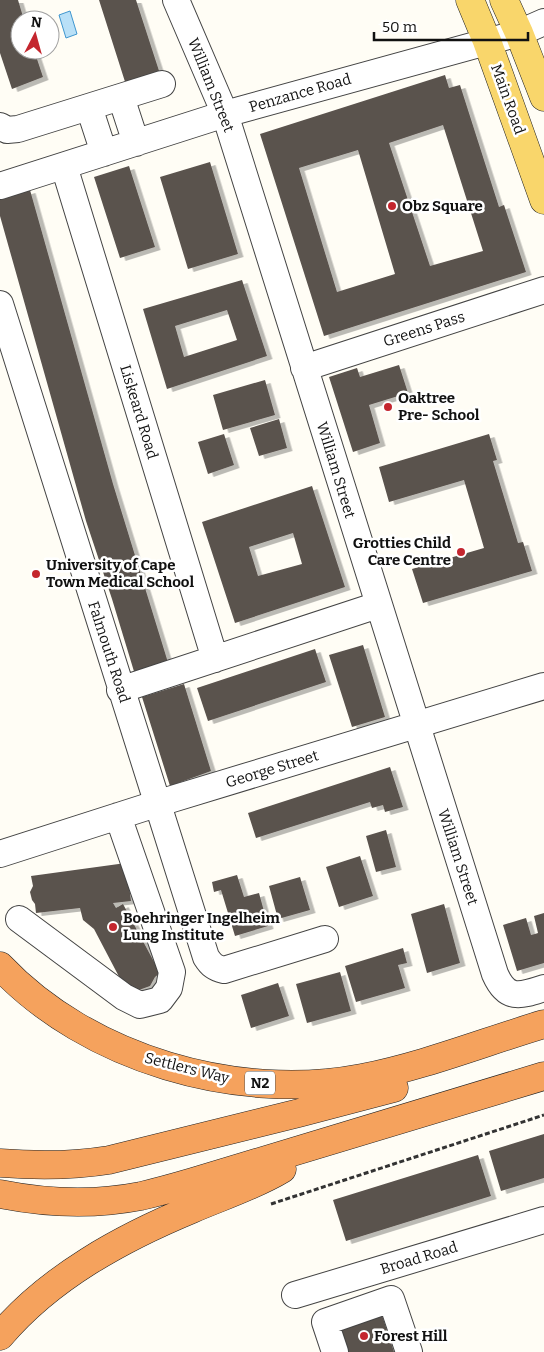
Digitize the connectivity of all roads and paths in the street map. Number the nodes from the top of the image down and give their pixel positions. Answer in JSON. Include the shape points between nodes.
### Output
{"nodes":[{"id":1,"x":176,"y":0,"type":"edge"},
{"id":2,"x":470,"y":0,"type":"edge"},
{"id":3,"x":504,"y":0,"type":"edge"},
{"id":4,"x":544,"y":22,"type":"edge"},
{"id":5,"x":519,"y":33,"type":"junction"},
{"id":6,"x":487,"y":41,"type":"junction"},
{"id":7,"x":162,"y":84,"type":"dead end"},
{"id":8,"x":121,"y":97,"type":"junction"},
{"id":9,"x":544,"y":97,"type":"edge"},
{"id":10,"x":89,"y":107,"type":"junction"},
{"id":11,"x":225,"y":114,"type":"junction"},
{"id":12,"x":0,"y":126,"type":"edge"},
{"id":13,"x":136,"y":143,"type":"junction"},
{"id":14,"x":104,"y":153,"type":"junction"},
{"id":15,"x":64,"y":166,"type":"junction"},
{"id":16,"x":0,"y":186,"type":"edge"},
{"id":17,"x":544,"y":200,"type":"edge"},
{"id":18,"x":544,"y":290,"type":"edge"},
{"id":19,"x":0,"y":304,"type":"edge"},
{"id":20,"x":304,"y":368,"type":"junction"},
{"id":21,"x":378,"y":606,"type":"junction"},
{"id":22,"x":215,"y":659,"type":"junction"},
{"id":23,"x":544,"y":686,"type":"edge"},
{"id":24,"x":120,"y":690,"type":"junction"},
{"id":25,"x":416,"y":725,"type":"junction"},
{"id":26,"x":159,"y":803,"type":"junction"},
{"id":27,"x":118,"y":816,"type":"junction"},
{"id":28,"x":0,"y":854,"type":"edge"},
{"id":29,"x":19,"y":919,"type":"dead end"},
{"id":30,"x":325,"y":939,"type":"dead end"},
{"id":31,"x":0,"y":966,"type":"edge"},
{"id":32,"x":544,"y":988,"type":"edge"},
{"id":33,"x":544,"y":1024,"type":"edge"},
{"id":34,"x":544,"y":1042,"type":"edge"},
{"id":35,"x":544,"y":1076,"type":"edge"},
{"id":36,"x":544,"y":1115,"type":"edge"},
{"id":37,"x":333,"y":1139,"type":"junction"},
{"id":38,"x":0,"y":1162,"type":"edge"},
{"id":39,"x":0,"y":1194,"type":"edge"},
{"id":40,"x":262,"y":1207,"type":"dead end"},
{"id":41,"x":544,"y":1220,"type":"edge"},
{"id":42,"x":295,"y":1296,"type":"dead end"},
{"id":43,"x":0,"y":1336,"type":"edge"},
{"id":44,"x":335,"y":1352,"type":"edge"},
{"id":45,"x":409,"y":1352,"type":"edge"}],
"edges":[{"from":1,"to":11,"type":"street","name":"William Street"},
{"from":2,"to":6,"type":"main road","name":"Main Road"},
{"from":3,"to":5,"type":"main road"},
{"from":4,"to":5,"type":"street","name":"Penzance Road"},
{"from":5,"to":6,"type":"street","name":"Penzance Road"},
{"from":5,"to":9,"type":"main road"},
{"from":6,"to":11,"type":"street","name":"Penzance Road"},
{"from":6,"to":17,"type":"main road","name":"Main Road"},
{"from":7,"to":8,"type":"street"},
{"from":8,"to":10,"type":"street"},
{"from":8,"to":13,"type":"street"},
{"from":10,"to":12,"type":"street","via":[[18,129],[7,130]]},
{"from":10,"to":14,"type":"street"},
{"from":11,"to":13,"type":"street","name":"Penzance Road"},
{"from":11,"to":20,"type":"street","name":"William Street"},
{"from":13,"to":14,"type":"street","name":"Penzance Road"},
{"from":14,"to":15,"type":"street","name":"Penzance Road"},
{"from":15,"to":16,"type":"street","name":"Penzance Road"},
{"from":15,"to":22,"type":"street","name":"Liskeard Road"},
{"from":18,"to":20,"type":"street","name":"Greens Pass"},
{"from":19,"to":24,"type":"street","name":"Falmouth Road"},
{"from":20,"to":21,"type":"street","name":"William Street"},
{"from":21,"to":22,"type":"street"},
{"from":21,"to":25,"type":"street","name":"William Street","via":[[397,631]]},
{"from":22,"to":24,"type":"street"},
{"from":23,"to":25,"type":"street","name":"George Street","via":[[509,685]]},
{"from":24,"to":26,"type":"street","name":"Falmouth Road"},
{"from":25,"to":26,"type":"street","name":"George Street"},
{"from":25,"to":32,"type":"street","name":"William Street","via":[[495,974],[505,990],[514,995]]},
{"from":26,"to":27,"type":"street","name":"George Street"},
{"from":26,"to":30,"type":"street","name":"Falmouth Road","via":[[209,963],[224,970]]},
{"from":27,"to":28,"type":"street","name":"George Street"},
{"from":27,"to":29,"type":"street","via":[[172,972],[169,988],[160,1000],[140,1005],[124,997]]},
{"from":31,"to":33,"type":"highway","name":"Settlers Way","number":"N2","via":[[73,1023],[126,1051],[196,1073],[256,1083],[309,1084],[363,1078]]},
{"from":34,"to":38,"type":"highway","via":[[374,1094],[109,1160],[58,1166]]},
{"from":35,"to":37,"type":"highway"},
{"from":36,"to":40,"type":"path"},
{"from":37,"to":39,"type":"highway","via":[[140,1196],[60,1201]]},
{"from":37,"to":43,"type":"highway","via":[[270,1177],[182,1213],[93,1259],[53,1286],[12,1321]]},
{"from":41,"to":42,"type":"street","name":"Broad Road"},
{"from":44,"to":45,"type":"street","via":[[325,1322],[391,1299]]}]}
